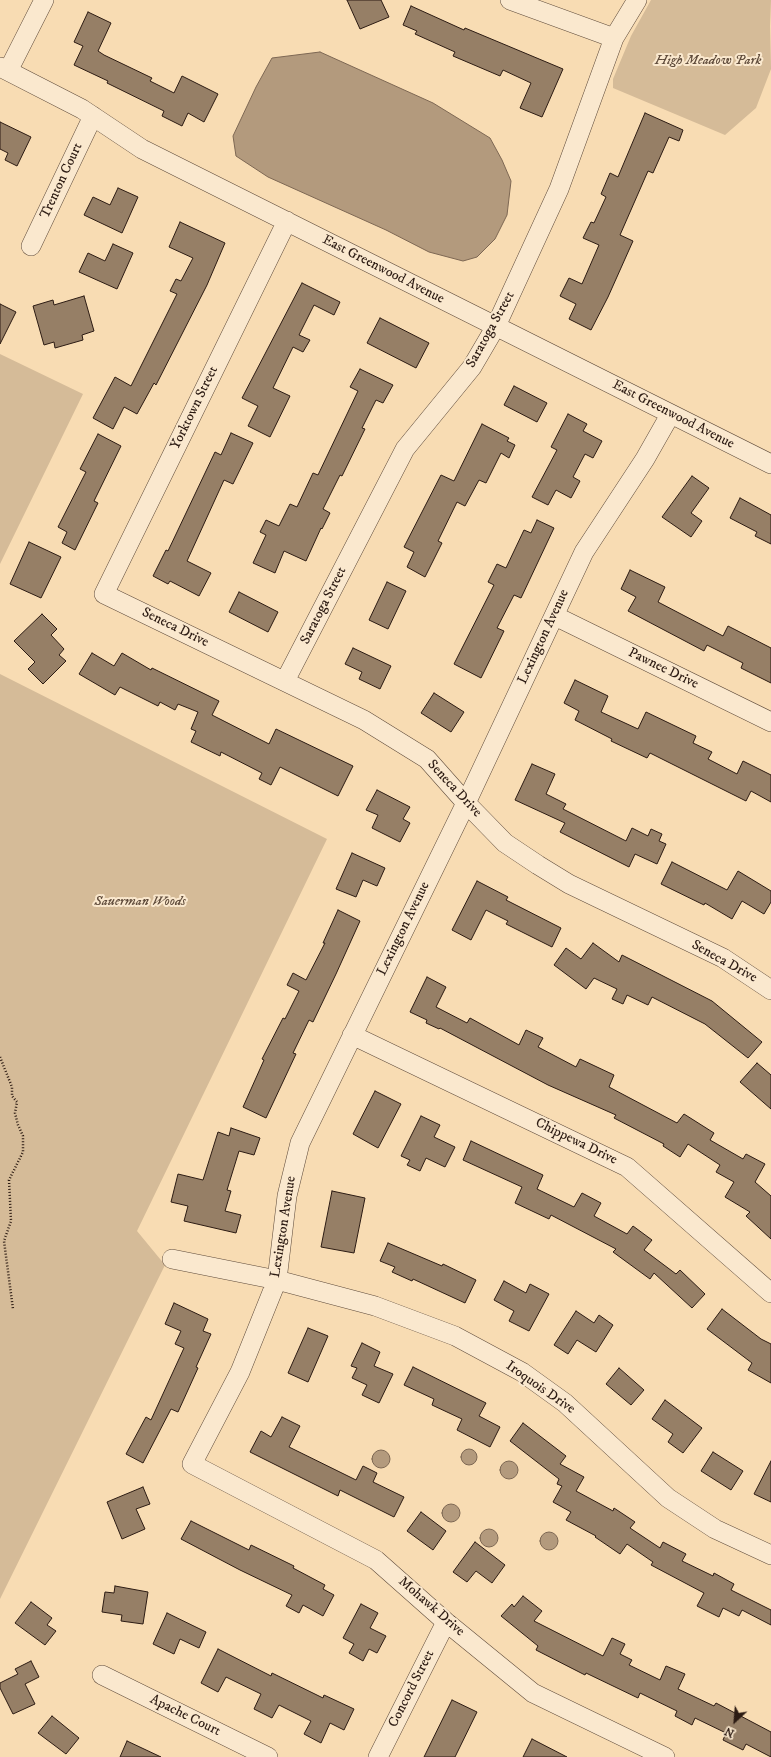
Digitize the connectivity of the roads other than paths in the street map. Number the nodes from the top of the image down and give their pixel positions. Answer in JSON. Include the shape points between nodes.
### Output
{"nodes":[{"id":1,"x":44,"y":0,"type":"edge"},
{"id":2,"x":510,"y":0,"type":"edge"},
{"id":3,"x":637,"y":0,"type":"edge"},
{"id":4,"x":614,"y":38,"type":"junction"},
{"id":5,"x":4,"y":69,"type":"edge"},
{"id":6,"x":93,"y":116,"type":"junction"},
{"id":7,"x":287,"y":221,"type":"junction"},
{"id":8,"x":32,"y":246,"type":"dead end"},
{"id":9,"x":496,"y":326,"type":"junction"},
{"id":10,"x":670,"y":415,"type":"junction"},
{"id":11,"x":771,"y":464,"type":"edge"},
{"id":12,"x":104,"y":594,"type":"joint"},
{"id":13,"x":555,"y":616,"type":"junction"},
{"id":14,"x":284,"y":682,"type":"junction"},
{"id":15,"x":771,"y":722,"type":"edge"},
{"id":16,"x":466,"y":803,"type":"junction"},
{"id":17,"x":771,"y":990,"type":"edge"},
{"id":18,"x":352,"y":1035,"type":"junction"},
{"id":19,"x":172,"y":1259,"type":"dead end"},
{"id":20,"x":277,"y":1280,"type":"junction"},
{"id":21,"x":771,"y":1293,"type":"edge"},
{"id":22,"x":192,"y":1464,"type":"joint"},
{"id":23,"x":771,"y":1555,"type":"edge"},
{"id":24,"x":446,"y":1622,"type":"junction"},
{"id":25,"x":102,"y":1675,"type":"dead end"},
{"id":26,"x":268,"y":1757,"type":"edge"},
{"id":27,"x":378,"y":1757,"type":"edge"},
{"id":28,"x":664,"y":1757,"type":"edge"}],
"edges":[{"from":1,"to":5,"type":"street"},
{"from":2,"to":4,"type":"street"},
{"from":3,"to":4,"type":"street","name":"Saratoga Street"},
{"from":4,"to":9,"type":"street","name":"Saratoga Street","via":[[560,189]]},
{"from":5,"to":6,"type":"street","name":"East Greenwood Avenue"},
{"from":6,"to":7,"type":"street","name":"East Greenwood Avenue","via":[[142,149]]},
{"from":6,"to":8,"type":"street","name":"Trenton Court"},
{"from":7,"to":9,"type":"street","name":"East Greenwood Avenue"},
{"from":7,"to":12,"type":"street","name":"Yorktown Street"},
{"from":9,"to":10,"type":"street","name":"East Greenwood Avenue"},
{"from":9,"to":14,"type":"street","name":"Saratoga Street","via":[[472,367],[405,449]]},
{"from":10,"to":11,"type":"street","name":"East Greenwood Avenue"},
{"from":10,"to":13,"type":"street","name":"Lexington Avenue","via":[[645,459],[584,552]]},
{"from":12,"to":14,"type":"street","name":"Seneca Drive"},
{"from":13,"to":15,"type":"street","name":"Pawnee Drive"},
{"from":13,"to":16,"type":"street","name":"Lexington Avenue"},
{"from":14,"to":16,"type":"street","name":"Seneca Drive","via":[[364,720],[427,759]]},
{"from":16,"to":17,"type":"street","name":"Seneca Drive","via":[[505,843],[544,869],[569,884],[723,958]]},
{"from":16,"to":18,"type":"street","name":"Lexington Avenue"},
{"from":18,"to":20,"type":"street","name":"Lexington Avenue","via":[[300,1143],[287,1196]]},
{"from":18,"to":21,"type":"street","name":"Chippewa Drive","via":[[627,1167]]},
{"from":19,"to":20,"type":"street","name":"Iroquois Drive"},
{"from":20,"to":22,"type":"street","name":"Lexington Avenue","via":[[240,1372]]},
{"from":20,"to":23,"type":"street","name":"Iroquois Drive","via":[[375,1306],[455,1336],[522,1372],[565,1403],[668,1498],[715,1529]]},
{"from":22,"to":24,"type":"street","name":"Mohawk Drive","via":[[376,1560]]},
{"from":24,"to":27,"type":"street","name":"Concord Street"},
{"from":24,"to":28,"type":"street","name":"Mohawk Drive","via":[[533,1693]]},
{"from":25,"to":26,"type":"street","name":"Apache Court"}]}
